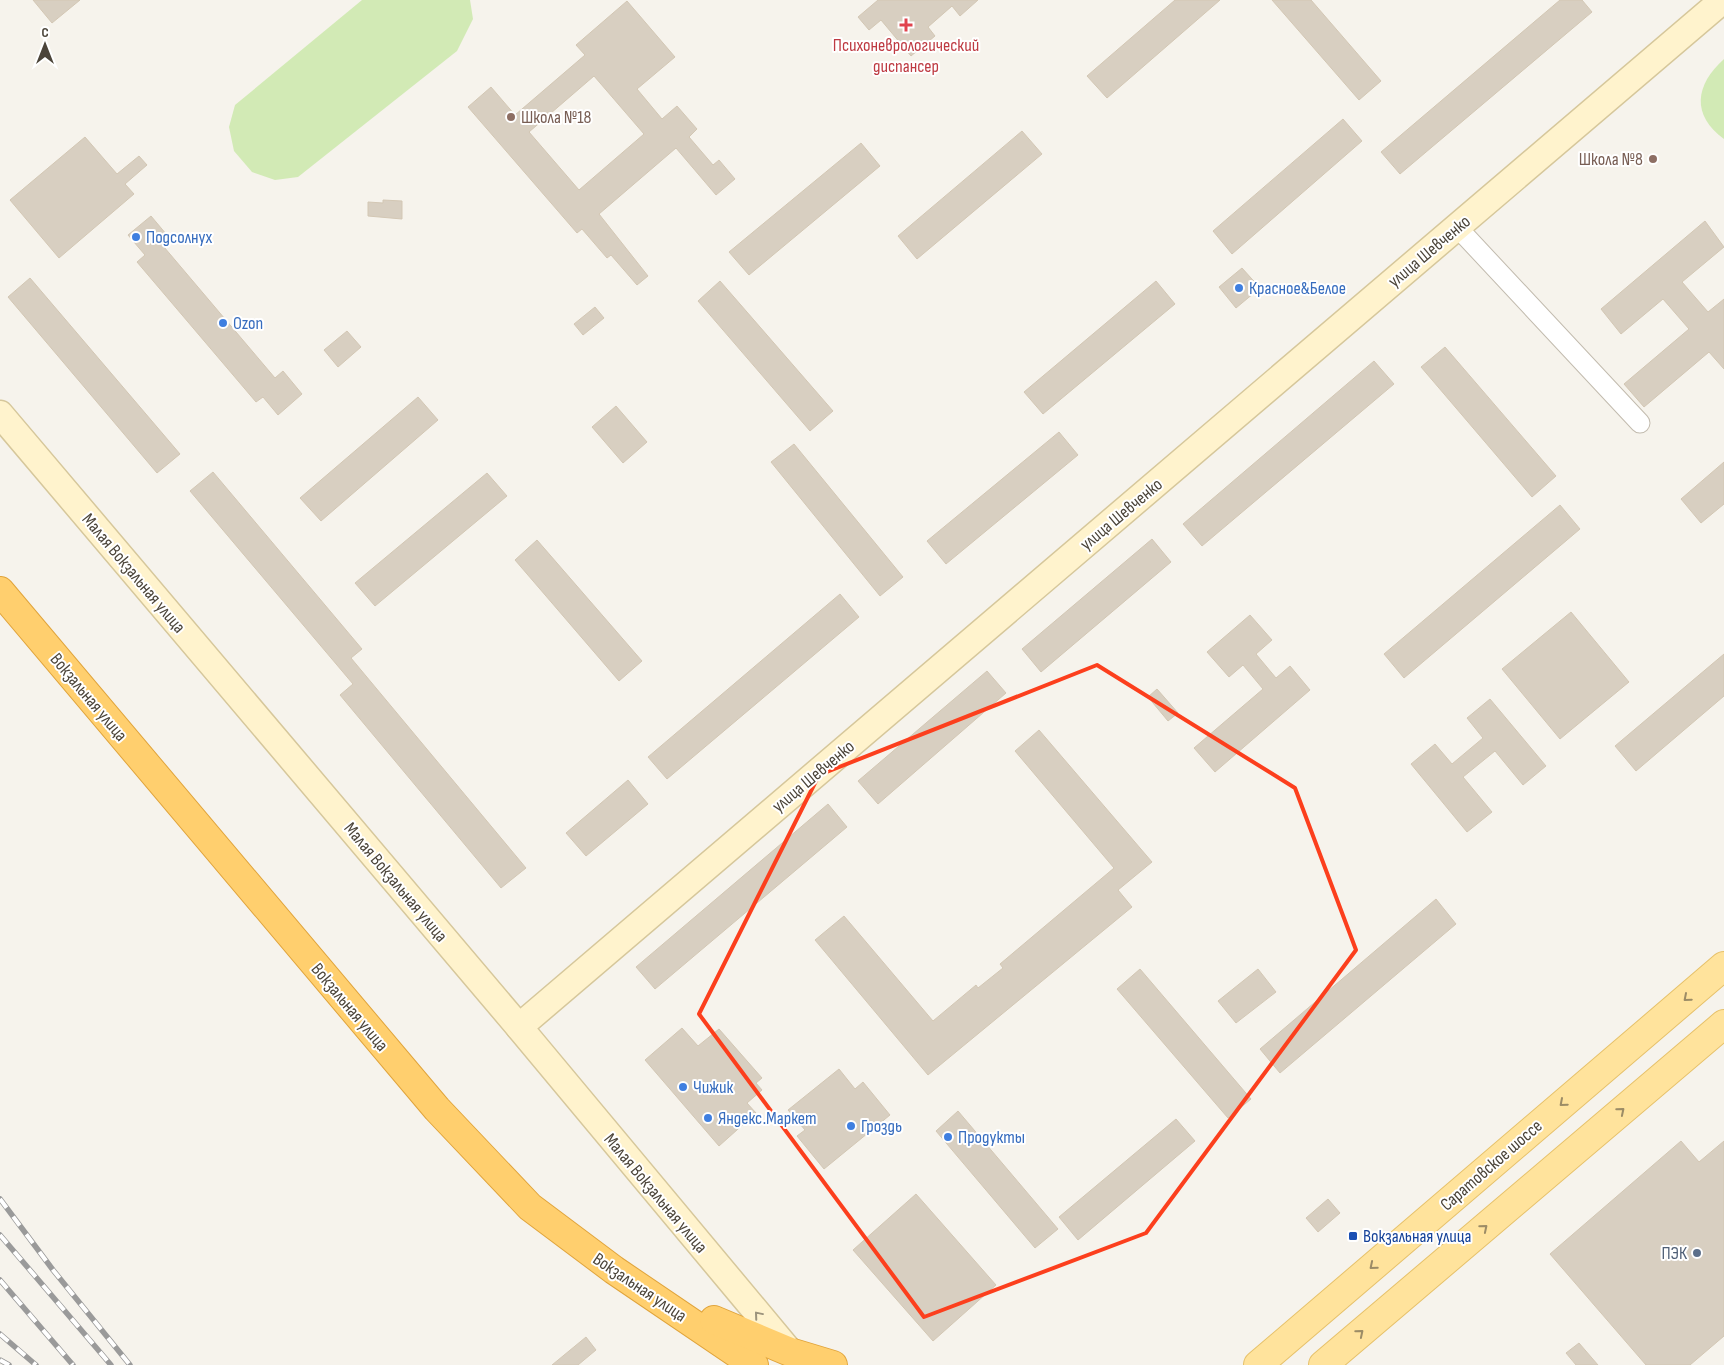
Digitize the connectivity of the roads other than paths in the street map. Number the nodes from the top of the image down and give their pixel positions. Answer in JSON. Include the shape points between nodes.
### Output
{"nodes":[{"id":1,"x":1724,"y":0,"type":"edge"},
{"id":2,"x":1458,"y":226,"type":"junction"},
{"id":3,"x":0,"y":414,"type":"edge"},
{"id":4,"x":1640,"y":423,"type":"dead end"},
{"id":5,"x":0,"y":591,"type":"edge"},
{"id":6,"x":1724,"y":966,"type":"edge"},
{"id":7,"x":1724,"y":1024,"type":"edge"},
{"id":8,"x":518,"y":1027,"type":"junction"},
{"id":9,"x":614,"y":1270,"type":"junction"},
{"id":10,"x":790,"y":1352,"type":"junction"},
{"id":11,"x":1267,"y":1357,"type":"edge"},
{"id":12,"x":754,"y":1365,"type":"edge"},
{"id":13,"x":833,"y":1365,"type":"edge"},
{"id":14,"x":1238,"y":1365,"type":"edge"},
{"id":15,"x":1323,"y":1365,"type":"edge"}],
"edges":[{"from":1,"to":2,"type":"street","name":"улица Шевченко"},
{"from":2,"to":4,"type":"street"},
{"from":2,"to":8,"type":"street","name":"улица Шевченко"},
{"from":3,"to":8,"type":"street","name":"Малая Вокзальная улица"},
{"from":5,"to":9,"type":"highway","name":"Вокзальная улица","via":[[436,1109],[530,1207]]},
{"from":6,"to":11,"type":"main road","name":"Саратовское шоссе","one_way":true},
{"from":15,"to":7,"type":"main road","one_way":true},
{"from":10,"to":8,"type":"street","name":"Малая Вокзальная улица","one_way":true},
{"from":9,"to":10,"type":"highway","via":[[728,1328]]},
{"from":9,"to":12,"type":"highway","name":"Вокзальная улица"},
{"from":10,"to":13,"type":"highway"},
{"from":11,"to":14,"type":"main road","name":"Саратовское шоссе"}]}
